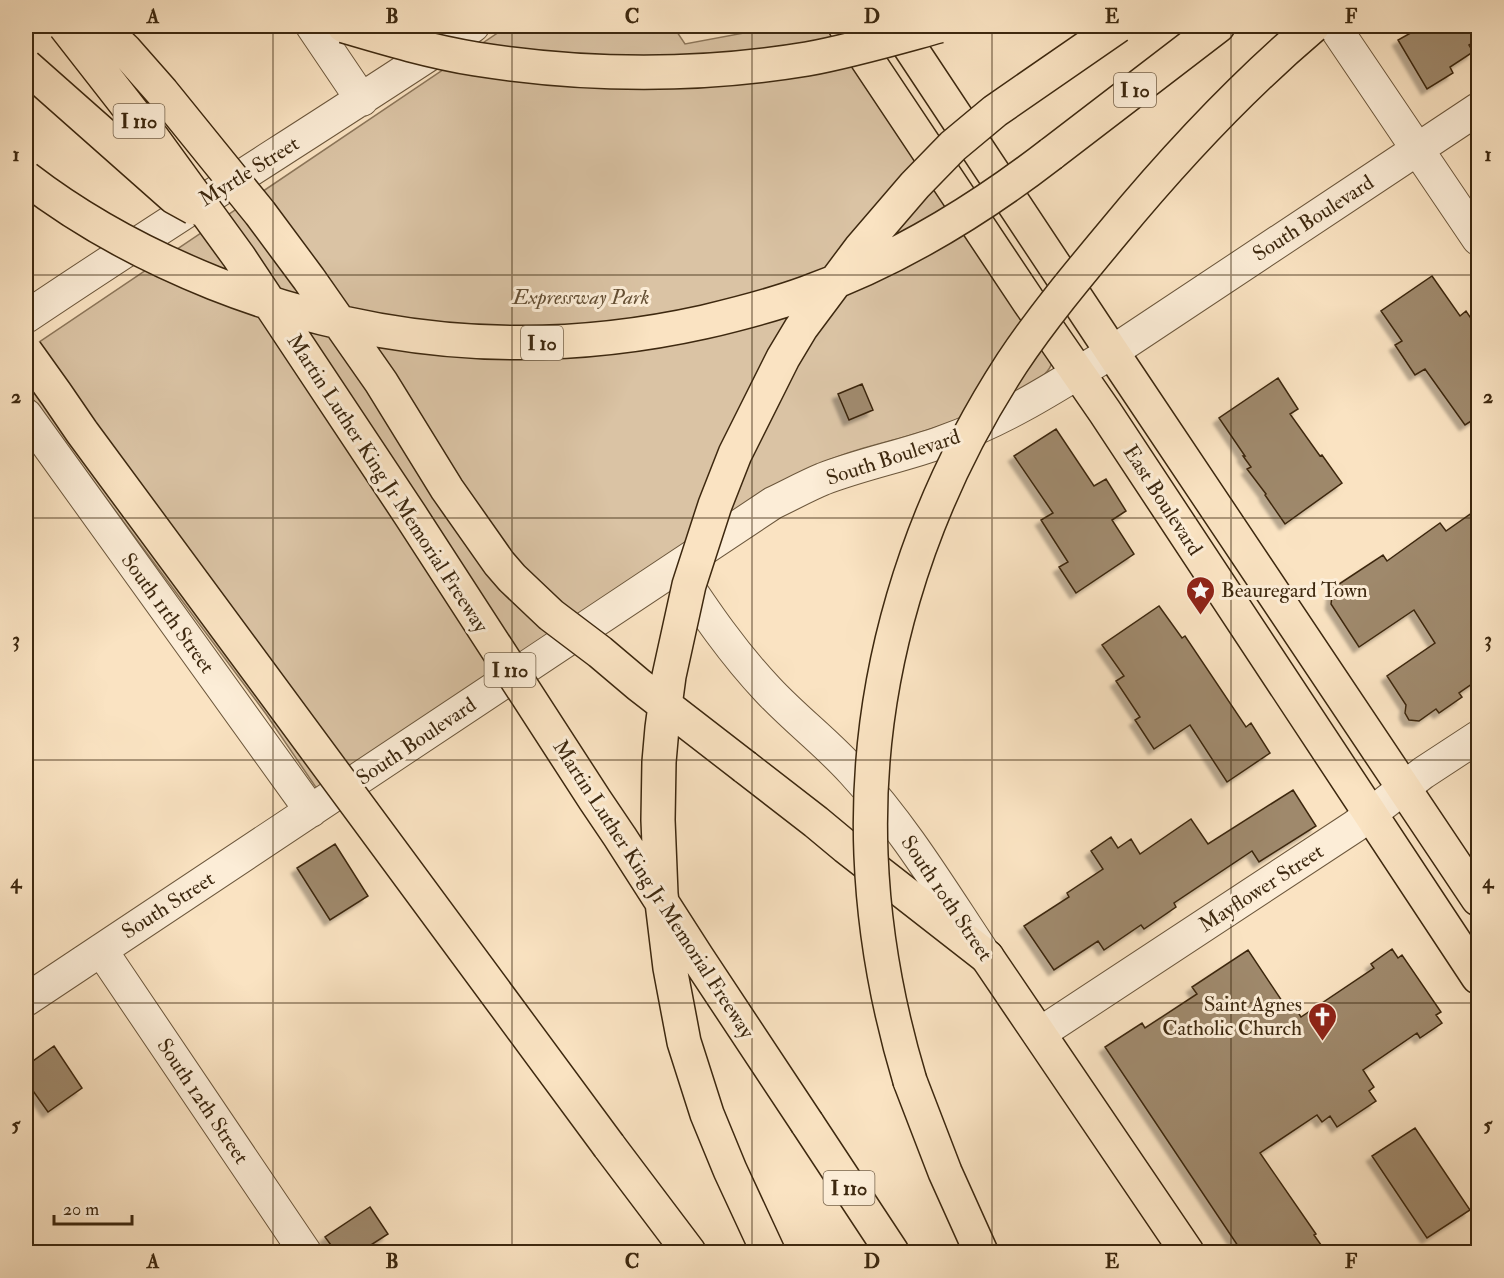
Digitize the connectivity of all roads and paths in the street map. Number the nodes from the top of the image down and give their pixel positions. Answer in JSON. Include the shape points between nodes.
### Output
{"nodes":[{"id":1,"x":65,"y":26,"type":"edge"},
{"id":2,"x":100,"y":26,"type":"edge"},
{"id":3,"x":312,"y":26,"type":"edge"},
{"id":4,"x":344,"y":26,"type":"edge"},
{"id":5,"x":473,"y":26,"type":"edge"},
{"id":6,"x":845,"y":26,"type":"edge"},
{"id":7,"x":896,"y":26,"type":"edge"},
{"id":8,"x":939,"y":26,"type":"edge"},
{"id":9,"x":1118,"y":26,"type":"edge"},
{"id":10,"x":1218,"y":26,"type":"edge"},
{"id":11,"x":1313,"y":26,"type":"edge"},
{"id":12,"x":1334,"y":26,"type":"edge"},
{"id":13,"x":26,"y":66,"type":"edge"},
{"id":14,"x":362,"y":100,"type":"junction"},
{"id":15,"x":1479,"y":109,"type":"edge"},
{"id":16,"x":1418,"y":149,"type":"junction"},
{"id":17,"x":26,"y":178,"type":"edge"},
{"id":18,"x":211,"y":218,"type":"junction"},
{"id":19,"x":1479,"y":239,"type":"edge"},
{"id":20,"x":26,"y":317,"type":"edge"},
{"id":21,"x":26,"y":352,"type":"edge"},
{"id":22,"x":1112,"y":352,"type":"junction"},
{"id":23,"x":1077,"y":373,"type":"junction"},
{"id":24,"x":26,"y":414,"type":"edge"},
{"id":25,"x":676,"y":568,"type":"junction"},
{"id":26,"x":1479,"y":737,"type":"edge"},
{"id":27,"x":1404,"y":787,"type":"junction"},
{"id":28,"x":311,"y":811,"type":"junction"},
{"id":29,"x":1370,"y":814,"type":"junction"},
{"id":30,"x":1479,"y":899,"type":"edge"},
{"id":31,"x":101,"y":950,"type":"junction"},
{"id":32,"x":987,"y":957,"type":"junction"},
{"id":33,"x":1479,"y":977,"type":"edge"},
{"id":34,"x":26,"y":1000,"type":"edge"},
{"id":35,"x":1039,"y":1034,"type":"junction"},
{"id":36,"x":609,"y":1146,"type":"junction"},
{"id":37,"x":305,"y":1252,"type":"edge"},
{"id":38,"x":669,"y":1252,"type":"edge"},
{"id":39,"x":689,"y":1252,"type":"edge"},
{"id":40,"x":768,"y":1252,"type":"edge"},
{"id":41,"x":892,"y":1252,"type":"edge"},
{"id":42,"x":981,"y":1252,"type":"edge"},
{"id":43,"x":1187,"y":1252,"type":"edge"}],
"edges":[{"from":1,"to":18,"type":"main road","name":"Martin Luther King Jr Memorial Freeway","number":"I 110","bridge":true},
{"from":2,"to":32,"type":"main road","bridge":true,"via":[[162,92],[260,213],[381,382],[447,489],[512,578],[551,615]]},
{"from":3,"to":14,"type":"street"},
{"from":4,"to":8,"type":"main road","bridge":true,"via":[[475,58],[523,65],[667,72],[808,58]]},
{"from":5,"to":14,"type":"street","name":"Myrtle Street"},
{"from":6,"to":23,"type":"main road","name":"East Boulevard"},
{"from":7,"to":22,"type":"main road","name":"East Boulevard"},
{"from":9,"to":40,"type":"main road","bridge":true,"via":[[995,111],[953,146],[860,249],[783,358],[735,454],[689,585],[662,728],[658,820],[661,894],[684,1042],[707,1114]]},
{"from":10,"to":17,"type":"main road","number":"I 10","bridge":true,"via":[[1013,183],[894,255],[760,308],[616,338],[521,343],[435,339],[285,309],[154,257],[72,212]]},
{"from":11,"to":42,"type":"main road","bridge":true,"via":[[1172,165],[1048,313],[966,441],[910,570],[887,664],[873,758],[874,899],[898,1039],[910,1081]]},
{"from":12,"to":16,"type":"street"},
{"from":13,"to":18,"type":"main road","bridge":true,"via":[[174,197]]},
{"from":14,"to":20,"type":"street","name":"Myrtle Street"},
{"from":15,"to":16,"type":"street","name":"South Boulevard"},
{"from":16,"to":19,"type":"street"},
{"from":16,"to":22,"type":"street","name":"South Boulevard"},
{"from":18,"to":41,"type":"main road","name":"Martin Luther King Jr Memorial Freeway","number":"I 110","bridge":true},
{"from":21,"to":36,"type":"main road","bridge":true},
{"from":22,"to":23,"type":"street","name":"South Boulevard"},
{"from":22,"to":27,"type":"main road","name":"East Boulevard"},
{"from":23,"to":25,"type":"street","name":"South Boulevard","via":[[991,423],[801,489],[773,503]]},
{"from":23,"to":29,"type":"main road","name":"East Boulevard"},
{"from":24,"to":28,"type":"street","name":"South 11th Street"},
{"from":25,"to":28,"type":"street","name":"South Boulevard"},
{"from":25,"to":32,"type":"street","name":"South 10th Street","via":[[733,650],[768,690],[853,772],[893,819]]},
{"from":26,"to":27,"type":"street","name":"Mayflower Street"},
{"from":27,"to":29,"type":"street","name":"Mayflower Street"},
{"from":27,"to":30,"type":"main road","name":"East Boulevard"},
{"from":28,"to":31,"type":"street","name":"South Street"},
{"from":29,"to":33,"type":"main road","name":"East Boulevard"},
{"from":29,"to":35,"type":"street","name":"Mayflower Street"},
{"from":31,"to":34,"type":"street","name":"South Street"},
{"from":31,"to":37,"type":"street","name":"South 12th Street"},
{"from":32,"to":35,"type":"main road","name":"South 10th Street"},
{"from":35,"to":43,"type":"main road","name":"South 10th Street"},
{"from":36,"to":38,"type":"main road"},
{"from":36,"to":39,"type":"main road"}]}
